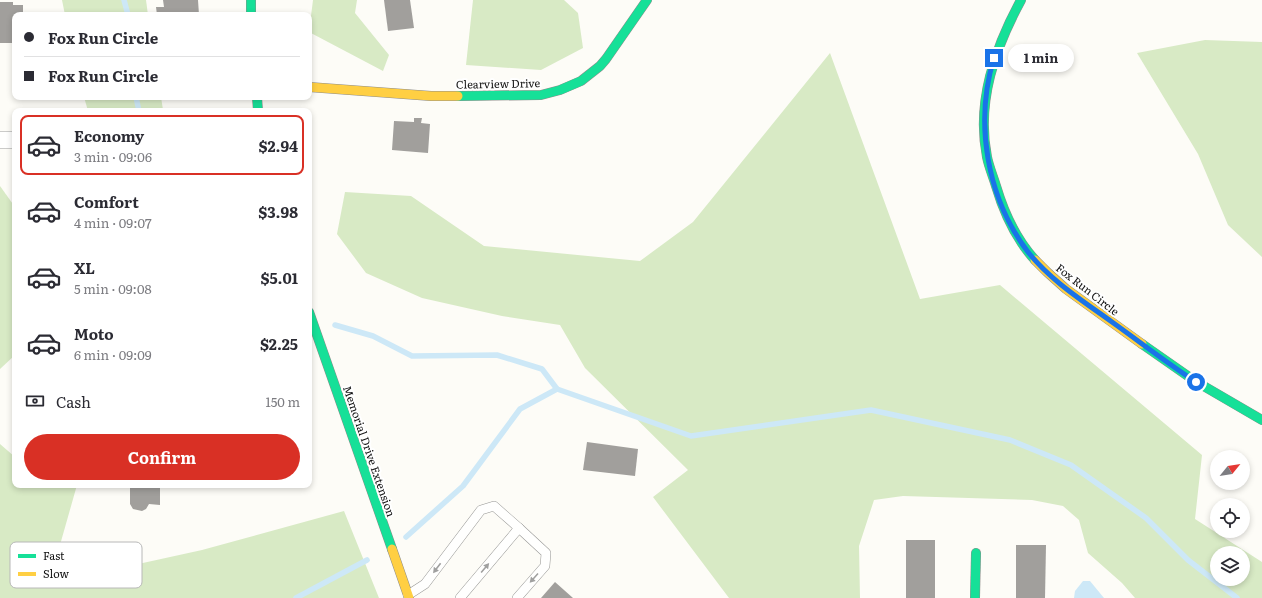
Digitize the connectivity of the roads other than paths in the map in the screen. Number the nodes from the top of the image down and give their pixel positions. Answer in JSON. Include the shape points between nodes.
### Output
{"nodes":[{"id":1,"x":251,"y":0,"type":"edge"},
{"id":2,"x":647,"y":0,"type":"edge"},
{"id":3,"x":1021,"y":0,"type":"edge"},
{"id":4,"x":251,"y":12,"type":"edge"},
{"id":5,"x":312,"y":87,"type":"edge"},
{"id":6,"x":0,"y":140,"type":"edge"},
{"id":7,"x":12,"y":140,"type":"edge"},
{"id":8,"x":312,"y":321,"type":"edge"},
{"id":9,"x":1262,"y":420,"type":"edge"},
{"id":10,"x":519,"y":528,"type":"junction"},
{"id":11,"x":976,"y":553,"type":"dead end"},
{"id":12,"x":408,"y":597,"type":"edge"},
{"id":13,"x":460,"y":598,"type":"edge"},
{"id":14,"x":516,"y":598,"type":"edge"},
{"id":15,"x":975,"y":598,"type":"edge"}],
"edges":[{"from":1,"to":4,"type":"street"},
{"from":2,"to":5,"type":"street","name":"Clearview Drive","via":[[600,66],[581,81],[560,90],[541,94],[431,96]]},
{"from":3,"to":9,"type":"street","name":"Fox Run Circle","via":[[998,44],[985,100],[987,156],[1007,217],[1019,239],[1040,265],[1064,288],[1174,367]]},
{"from":6,"to":7,"type":"street"},
{"from":8,"to":12,"type":"street","name":"Memorial Drive Extension"},
{"from":10,"to":12,"type":"lane","one_way":true,"via":[[494,506],[481,510],[425,584]]},
{"from":13,"to":10,"type":"lane","one_way":true},
{"from":10,"to":14,"type":"lane","one_way":true,"via":[[546,553],[545,566]]},
{"from":11,"to":15,"type":"street"}]}
